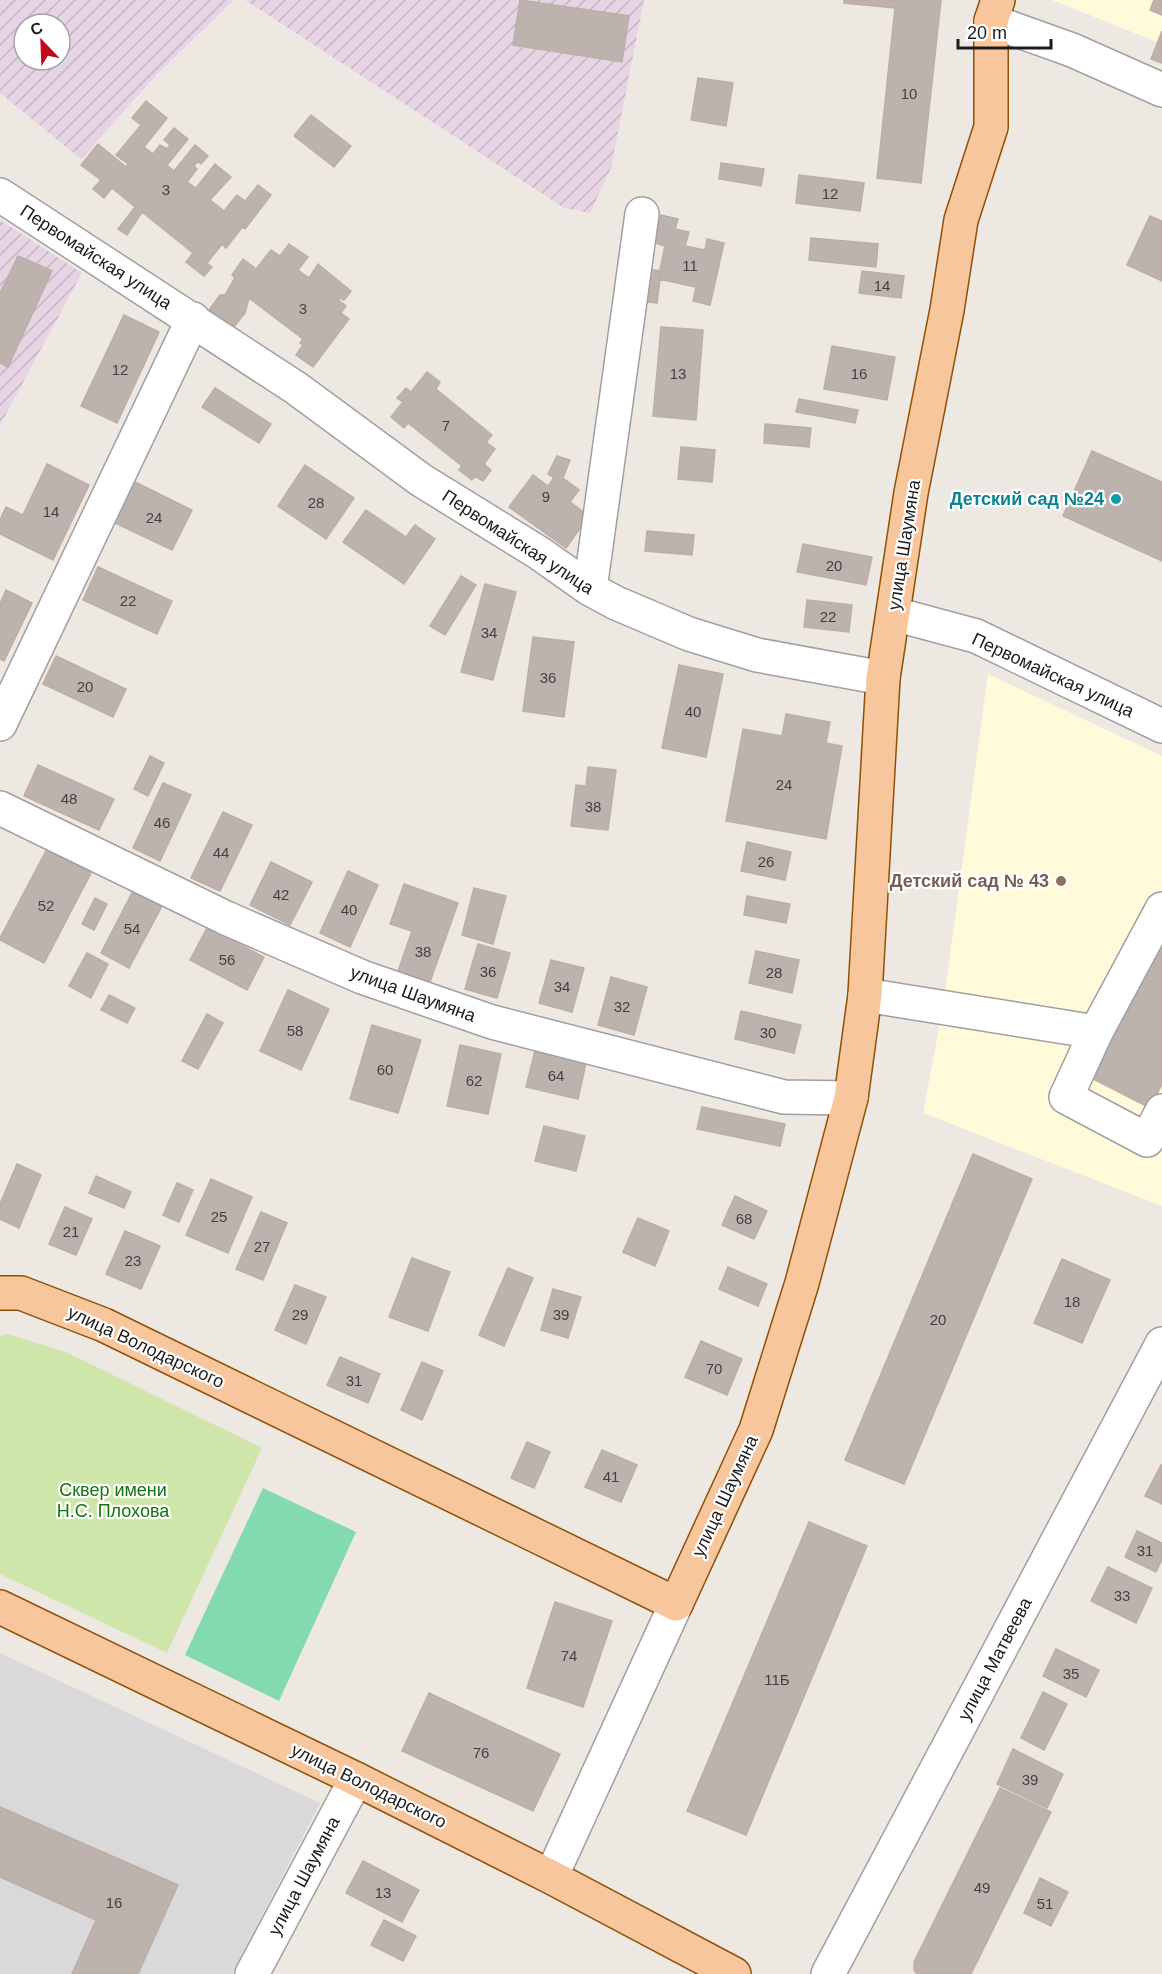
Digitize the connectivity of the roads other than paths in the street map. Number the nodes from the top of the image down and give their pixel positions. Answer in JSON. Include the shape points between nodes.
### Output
{"nodes":[{"id":1,"x":995,"y":10,"type":"edge"},
{"id":2,"x":1162,"y":90,"type":"edge"},
{"id":3,"x":0,"y":195,"type":"edge"},
{"id":4,"x":642,"y":214,"type":"dead end"},
{"id":5,"x":193,"y":319,"type":"junction"},
{"id":6,"x":590,"y":589,"type":"junction"},
{"id":7,"x":909,"y":618,"type":"dead end"},
{"id":8,"x":883,"y":678,"type":"junction"},
{"id":9,"x":0,"y":724,"type":"edge"},
{"id":10,"x":1162,"y":726,"type":"edge"},
{"id":11,"x":0,"y":808,"type":"edge"},
{"id":12,"x":1162,"y":909,"type":"edge"},
{"id":13,"x":865,"y":995,"type":"junction"},
{"id":14,"x":1096,"y":1032,"type":"junction"},
{"id":15,"x":851,"y":1098,"type":"junction"},
{"id":16,"x":1162,"y":1111,"type":"edge"},
{"id":17,"x":0,"y":1293,"type":"edge"},
{"id":18,"x":1162,"y":1344,"type":"edge"},
{"id":19,"x":676,"y":1604,"type":"junction"},
{"id":20,"x":0,"y":1607,"type":"edge"},
{"id":21,"x":356,"y":1779,"type":"junction"},
{"id":22,"x":551,"y":1877,"type":"junction"},
{"id":23,"x":252,"y":1974,"type":"edge"},
{"id":24,"x":734,"y":1974,"type":"edge"},
{"id":25,"x":828,"y":1974,"type":"edge"}],
"edges":[{"from":1,"to":2,"type":"street"},
{"from":1,"to":8,"type":"main road","name":"улица Шаумяна","via":[[991,127],[961,220]]},
{"from":3,"to":5,"type":"street","name":"Первомайская улица"},
{"from":4,"to":6,"type":"street"},
{"from":5,"to":6,"type":"street","name":"Первомайская улица","via":[[296,388],[420,480]]},
{"from":5,"to":9,"type":"street","name":"Первомайская улица"},
{"from":6,"to":8,"type":"street","name":"Первомайская улица","via":[[689,634],[746,651]]},
{"from":7,"to":10,"type":"street","name":"Первомайская улица","via":[[976,636]]},
{"from":8,"to":13,"type":"main road","name":"улица Шаумяна"},
{"from":11,"to":15,"type":"street","name":"улица Шаумяна","via":[[226,918],[351,973],[492,1022],[784,1097]]},
{"from":12,"to":14,"type":"street"},
{"from":13,"to":14,"type":"street"},
{"from":13,"to":15,"type":"main road","name":"улица Шаумяна"},
{"from":14,"to":16,"type":"street","via":[[1066,1097],[1147,1140]]},
{"from":15,"to":19,"type":"main road","name":"улица Шаумяна","via":[[802,1283],[756,1430]]},
{"from":17,"to":19,"type":"main road","name":"улица Володарского","via":[[21,1293],[104,1325]]},
{"from":18,"to":25,"type":"street","name":"улица Матвеева"},
{"from":19,"to":22,"type":"street","name":"улица Шаумяна"},
{"from":20,"to":21,"type":"main road","name":"улица Володарского"},
{"from":21,"to":22,"type":"main road","name":"улица Володарского"},
{"from":21,"to":23,"type":"street","name":"улица Шаумяна"},
{"from":22,"to":24,"type":"main road","name":"улица Володарского"}]}
